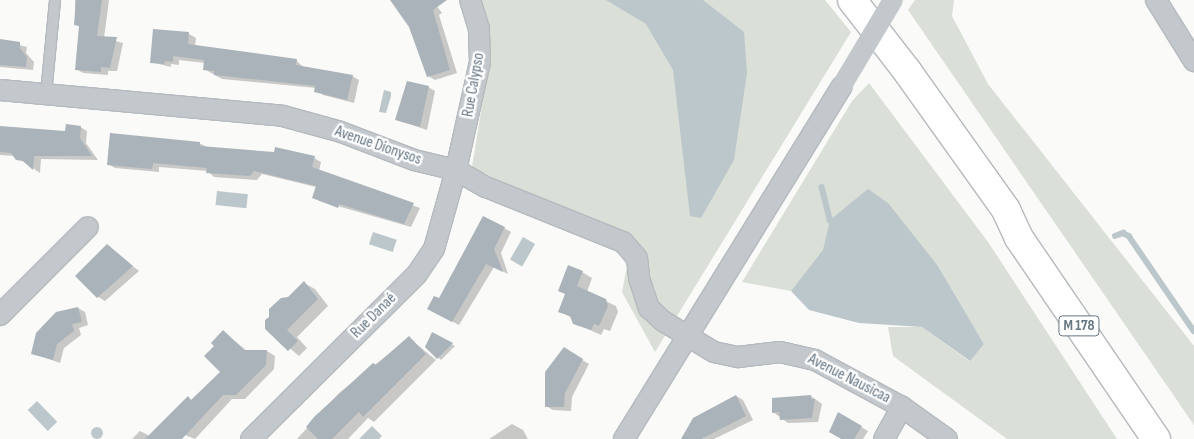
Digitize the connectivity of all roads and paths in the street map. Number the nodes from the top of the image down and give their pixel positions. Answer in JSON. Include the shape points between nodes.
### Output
{"nodes":[{"id":1,"x":55,"y":0,"type":"edge"},
{"id":2,"x":470,"y":0,"type":"edge"},
{"id":3,"x":852,"y":0,"type":"edge"},
{"id":4,"x":893,"y":0,"type":"edge"},
{"id":5,"x":1156,"y":0,"type":"edge"},
{"id":6,"x":1194,"y":61,"type":"edge"},
{"id":7,"x":0,"y":90,"type":"edge"},
{"id":8,"x":46,"y":94,"type":"junction"},
{"id":9,"x":456,"y":170,"type":"junction"},
{"id":10,"x":1006,"y":210,"type":"junction"},
{"id":11,"x":88,"y":227,"type":"dead end"},
{"id":12,"x":0,"y":314,"type":"edge"},
{"id":13,"x":687,"y":333,"type":"junction"},
{"id":14,"x":902,"y":407,"type":"junction"},
{"id":15,"x":252,"y":439,"type":"edge"},
{"id":16,"x":624,"y":439,"type":"edge"},
{"id":17,"x":884,"y":439,"type":"edge"},
{"id":18,"x":947,"y":439,"type":"edge"},
{"id":19,"x":1156,"y":439,"type":"edge"},
{"id":20,"x":1174,"y":439,"type":"edge"}],
"edges":[{"from":1,"to":8,"type":"lane"},
{"from":2,"to":9,"type":"street","name":"Rue Calypso","via":[[479,29],[480,62]]},
{"from":3,"to":10,"type":"main road","number":"M 178","via":[[907,70]]},
{"from":4,"to":13,"type":"street","bridge":true},
{"from":5,"to":6,"type":"street"},
{"from":7,"to":8,"type":"street","name":"Avenue Dionysos"},
{"from":8,"to":9,"type":"street","name":"Avenue Dionysos","via":[[283,116],[341,132],[414,160]]},
{"from":9,"to":13,"type":"street","name":"Avenue Dionysos","via":[[486,187],[623,242],[637,258],[644,297],[650,308],[663,321]]},
{"from":9,"to":15,"type":"street","name":"Rue Danaé","via":[[440,233],[427,261]]},
{"from":10,"to":19,"type":"main road","number":"M 178","via":[[1019,238]]},
{"from":10,"to":20,"type":"main road","number":"M 178","via":[[1034,240]]},
{"from":11,"to":12,"type":"street"},
{"from":13,"to":14,"type":"street","name":"Avenue Nausicaa","via":[[714,352],[738,357],[762,352],[800,355]]},
{"from":13,"to":16,"type":"street"},
{"from":14,"to":17,"type":"street"},
{"from":14,"to":18,"type":"street","name":"Avenue Nausicaa"}]}
